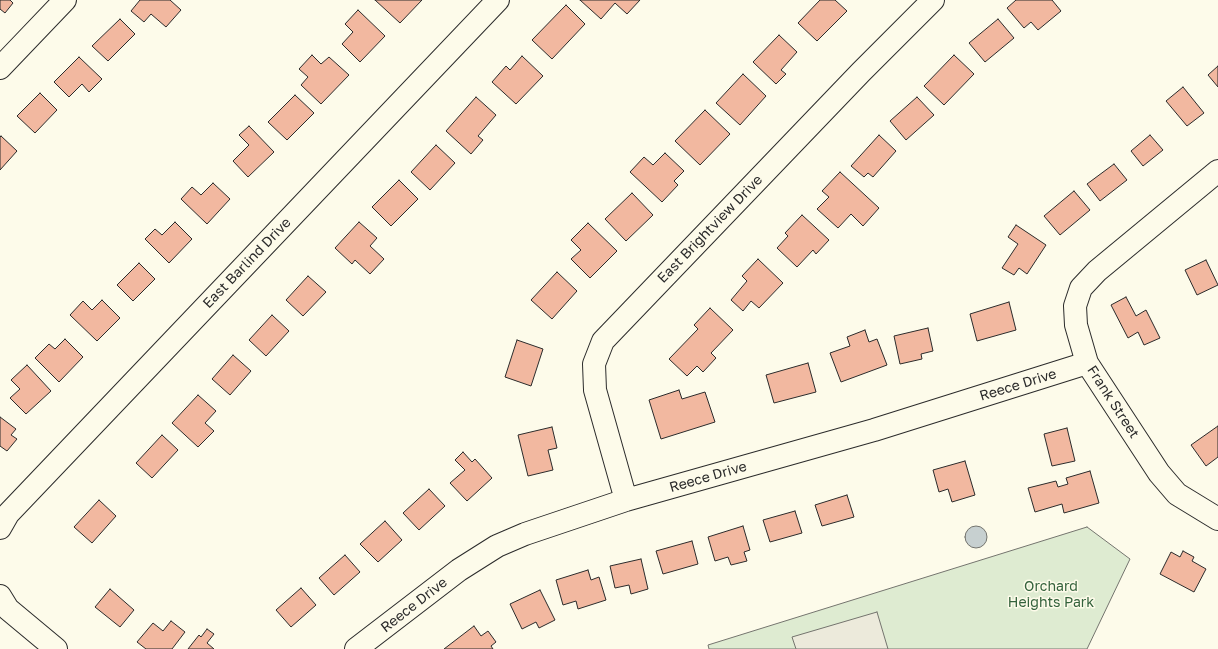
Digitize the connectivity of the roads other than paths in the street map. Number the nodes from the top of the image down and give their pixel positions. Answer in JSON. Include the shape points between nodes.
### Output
{"nodes":[{"id":1,"x":65,"y":0,"type":"edge"},
{"id":2,"x":498,"y":0,"type":"edge"},
{"id":3,"x":933,"y":0,"type":"edge"},
{"id":4,"x":0,"y":68,"type":"edge"},
{"id":5,"x":1218,"y":171,"type":"edge"},
{"id":6,"x":1087,"y":363,"type":"junction"},
{"id":7,"x":626,"y":500,"type":"junction"},
{"id":8,"x":1218,"y":519,"type":"edge"},
{"id":9,"x":0,"y":528,"type":"edge"},
{"id":10,"x":0,"y":596,"type":"edge"},
{"id":11,"x":56,"y":649,"type":"edge"},
{"id":12,"x":356,"y":649,"type":"edge"}],
"edges":[{"from":1,"to":4,"type":"street"},
{"from":2,"to":9,"type":"street","name":"East Barlind Drive","via":[[8,514]]},
{"from":3,"to":7,"type":"street","name":"East Brightview Drive","via":[[860,72],[603,341],[594,364],[595,390]]},
{"from":5,"to":6,"type":"street","name":"Frank Street","via":[[1097,271],[1081,288],[1075,306],[1076,325]]},
{"from":6,"to":7,"type":"street","name":"Reece Drive","via":[[874,430]]},
{"from":6,"to":8,"type":"street","name":"Frank Street","via":[[1159,474],[1177,494]]},
{"from":7,"to":12,"type":"street","name":"Reece Drive","via":[[524,534],[497,546],[459,570]]},
{"from":10,"to":11,"type":"street","via":[[8,609]]}]}
